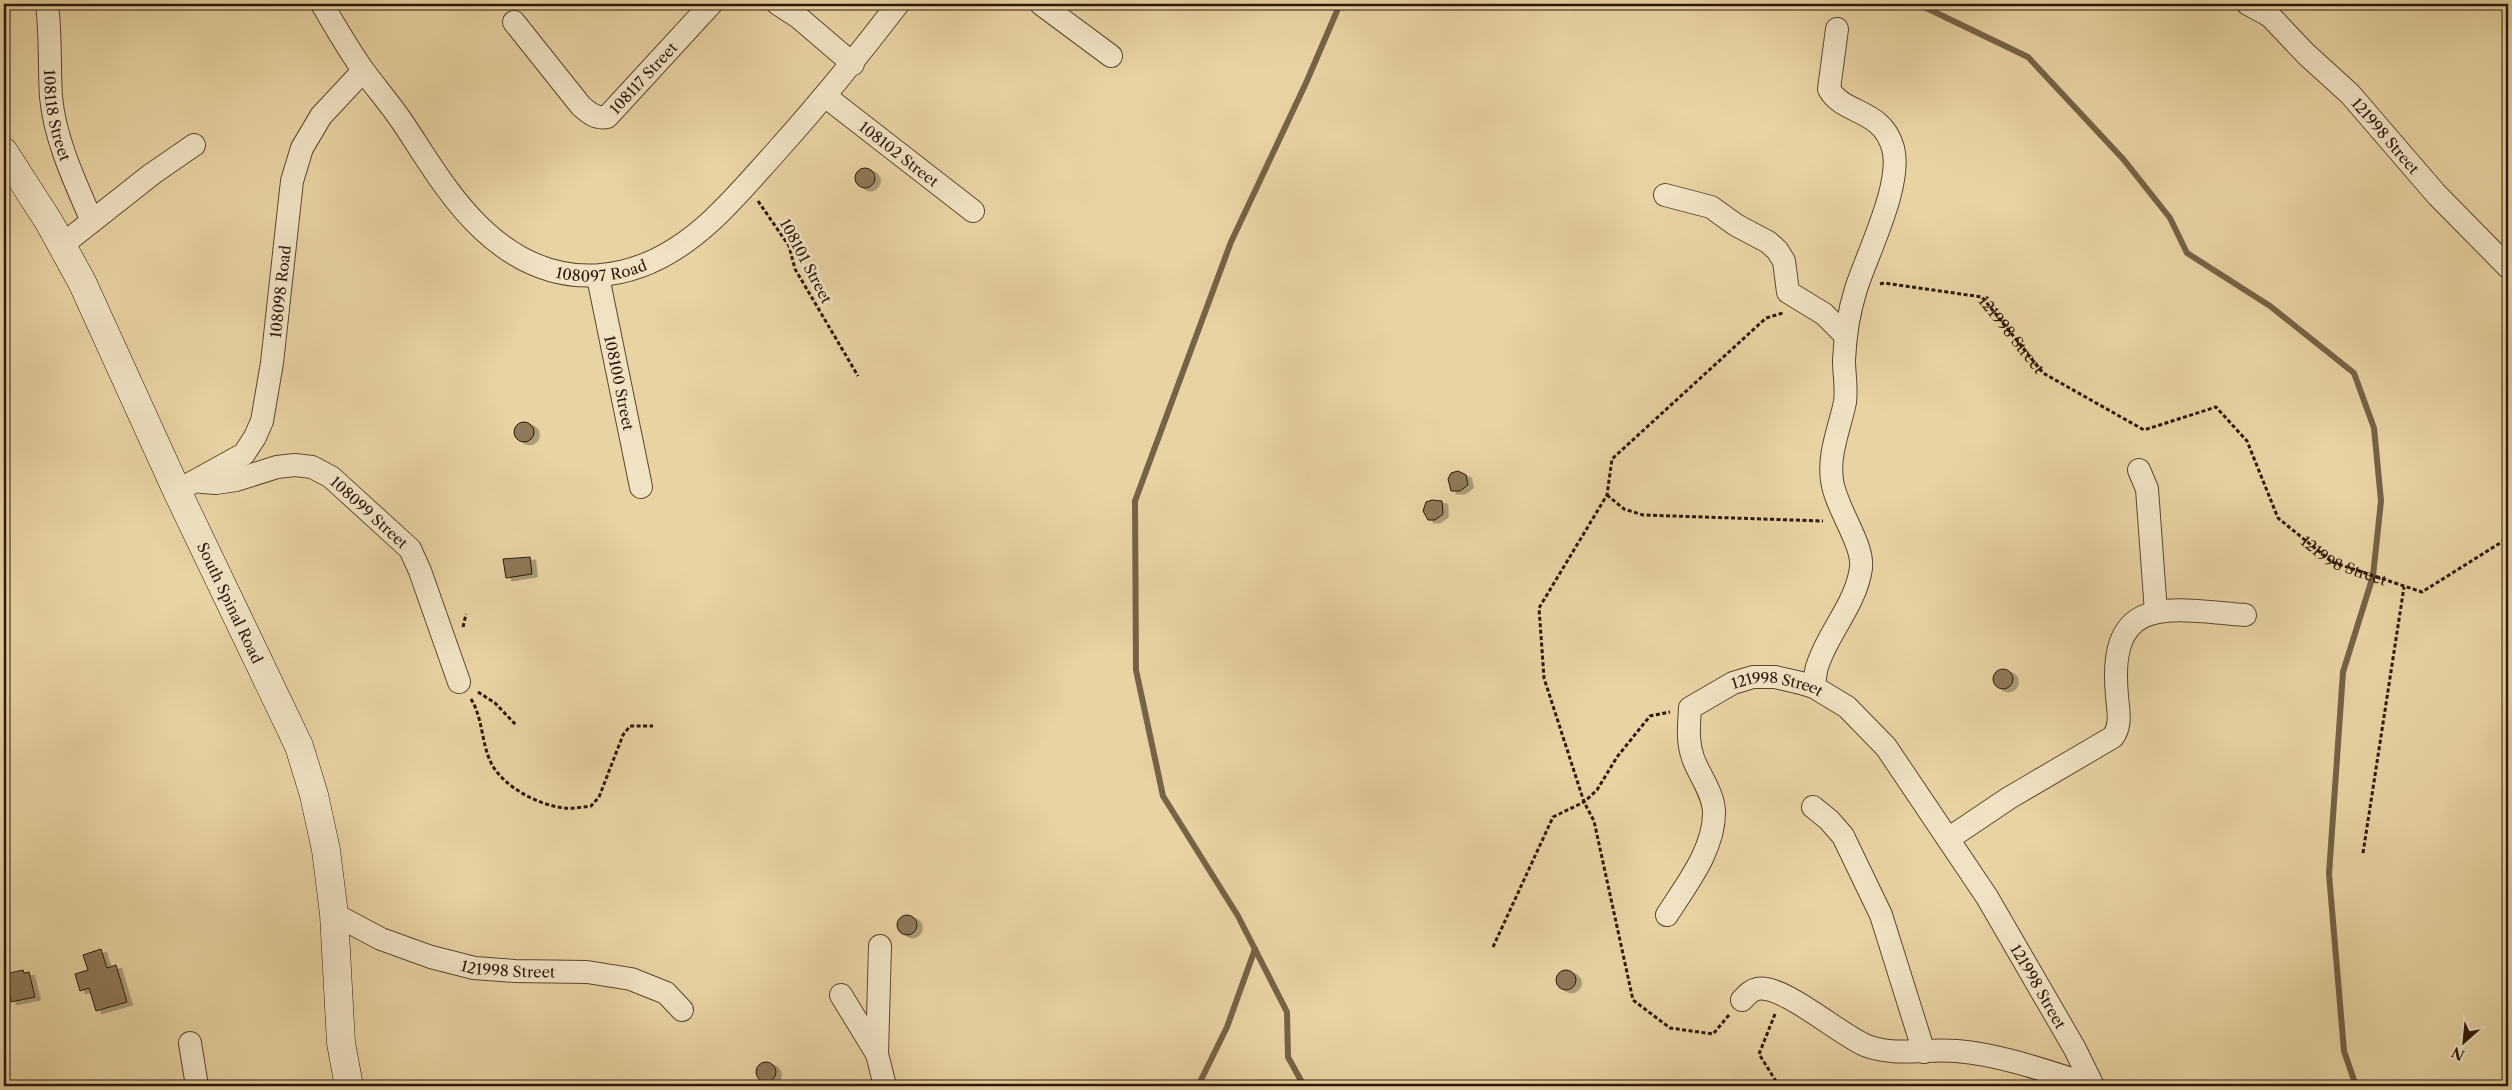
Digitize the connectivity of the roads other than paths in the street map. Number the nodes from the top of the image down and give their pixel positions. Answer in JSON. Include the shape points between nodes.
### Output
{"nodes":[{"id":1,"x":47,"y":4,"type":"edge"},
{"id":2,"x":322,"y":4,"type":"edge"},
{"id":3,"x":711,"y":4,"type":"edge"},
{"id":4,"x":778,"y":4,"type":"edge"},
{"id":5,"x":898,"y":4,"type":"edge"},
{"id":6,"x":1040,"y":4,"type":"edge"},
{"id":7,"x":2248,"y":4,"type":"edge"},
{"id":8,"x":2268,"y":10,"type":"edge"},
{"id":9,"x":514,"y":22,"type":"dead end"},
{"id":10,"x":1837,"y":30,"type":"dead end"},
{"id":11,"x":1111,"y":56,"type":"dead end"},
{"id":12,"x":853,"y":64,"type":"junction"},
{"id":13,"x":363,"y":71,"type":"junction"},
{"id":14,"x":825,"y":96,"type":"junction"},
{"id":15,"x":194,"y":145,"type":"dead end"},
{"id":16,"x":4,"y":152,"type":"edge"},
{"id":17,"x":1665,"y":195,"type":"dead end"},
{"id":18,"x":973,"y":211,"type":"dead end"},
{"id":19,"x":92,"y":221,"type":"junction"},
{"id":20,"x":62,"y":245,"type":"junction"},
{"id":21,"x":2508,"y":267,"type":"edge"},
{"id":22,"x":598,"y":277,"type":"junction"},
{"id":23,"x":1846,"y":336,"type":"junction"},
{"id":24,"x":2139,"y":470,"type":"dead end"},
{"id":25,"x":185,"y":486,"type":"junction"},
{"id":26,"x":641,"y":487,"type":"dead end"},
{"id":27,"x":2156,"y":612,"type":"junction"},
{"id":28,"x":2245,"y":615,"type":"dead end"},
{"id":29,"x":459,"y":682,"type":"road end"},
{"id":30,"x":1814,"y":687,"type":"junction"},
{"id":31,"x":1813,"y":807,"type":"dead end"},
{"id":32,"x":1948,"y":839,"type":"junction"},
{"id":33,"x":334,"y":914,"type":"junction"},
{"id":34,"x":1667,"y":915,"type":"dead end"},
{"id":35,"x":880,"y":946,"type":"dead end"},
{"id":36,"x":840,"y":994,"type":"dead end"},
{"id":37,"x":1742,"y":1000,"type":"road end"},
{"id":38,"x":682,"y":1010,"type":"dead end"},
{"id":39,"x":190,"y":1043,"type":"dead end"},
{"id":40,"x":1924,"y":1052,"type":"junction"},
{"id":41,"x":877,"y":1054,"type":"junction"},
{"id":42,"x":197,"y":1086,"type":"edge"},
{"id":43,"x":350,"y":1086,"type":"edge"},
{"id":44,"x":885,"y":1086,"type":"edge"},
{"id":45,"x":2093,"y":1086,"type":"edge"}],
"edges":[{"from":1,"to":19,"type":"street","name":"108118 Street","via":[[55,121],[64,154]]},
{"from":2,"to":13,"type":"street","name":"108097 Road"},
{"from":3,"to":9,"type":"street","name":"108117 Street","via":[[607,117],[602,118],[581,106]]},
{"from":4,"to":12,"type":"street"},
{"from":5,"to":12,"type":"street","name":"108097 Road"},
{"from":6,"to":11,"type":"street"},
{"from":7,"to":8,"type":"street","name":"121998 Street"},
{"from":8,"to":21,"type":"street","name":"121998 Street","via":[[2306,54],[2350,94],[2437,195]]},
{"from":10,"to":23,"type":"street","via":[[1829,89],[1837,98],[1880,124],[1894,149],[1888,199],[1855,291]]},
{"from":12,"to":14,"type":"street","name":"108097 Road"},
{"from":13,"to":22,"type":"street","name":"108097 Road","via":[[400,118],[451,193],[482,229],[517,256],[542,269],[576,277]]},
{"from":13,"to":25,"type":"street","name":"108098 Road","via":[[321,116],[302,148],[292,181],[280,302],[262,421],[244,454]]},
{"from":14,"to":18,"type":"street","name":"108102 Street"},
{"from":14,"to":22,"type":"street","name":"108097 Road","via":[[709,223],[668,253],[630,270]]},
{"from":15,"to":19,"type":"street"},
{"from":16,"to":20,"type":"street","name":"South Spinal Road"},
{"from":17,"to":23,"type":"street","via":[[1711,207],[1768,242],[1784,261],[1788,292],[1824,314]]},
{"from":19,"to":20,"type":"street"},
{"from":20,"to":25,"type":"street","name":"South Spinal Road"},
{"from":22,"to":26,"type":"street","name":"108100 Street"},
{"from":23,"to":30,"type":"street","via":[[1845,401],[1835,439],[1832,479],[1845,521],[1862,558],[1844,615],[1817,666]]},
{"from":24,"to":27,"type":"street","via":[[2147,489]]},
{"from":25,"to":29,"type":"street","name":"108099 Street","via":[[216,484],[295,465],[312,467],[331,477],[410,549]]},
{"from":25,"to":33,"type":"street","name":"South Spinal Road","via":[[299,746],[326,850]]},
{"from":27,"to":28,"type":"street"},
{"from":27,"to":32,"type":"street","via":[[2141,616],[2130,624],[2121,642],[2114,670],[2119,721],[2114,737],[2009,798]]},
{"from":30,"to":32,"type":"street","name":"121998 Street","via":[[1847,707],[1886,747]]},
{"from":30,"to":34,"type":"street","name":"121998 Street","via":[[1775,677],[1753,677],[1718,691],[1690,708],[1688,738],[1714,812],[1703,857]]},
{"from":31,"to":40,"type":"street","via":[[1843,836],[1881,915]]},
{"from":32,"to":45,"type":"street","name":"121998 Street","via":[[1987,897]]},
{"from":33,"to":38,"type":"street","name":"121998 Street","via":[[381,939],[474,968],[587,972],[631,979],[666,993]]},
{"from":33,"to":43,"type":"street","name":"South Spinal Road","via":[[341,1043]]},
{"from":35,"to":41,"type":"street"},
{"from":36,"to":41,"type":"street"},
{"from":37,"to":40,"type":"street","name":"121998 Street","via":[[1759,988],[1783,995],[1865,1045],[1887,1052]]},
{"from":39,"to":42,"type":"street"},
{"from":40,"to":45,"type":"street","name":"121998 Street","via":[[1957,1051],[2022,1064]]},
{"from":41,"to":44,"type":"street"}]}
